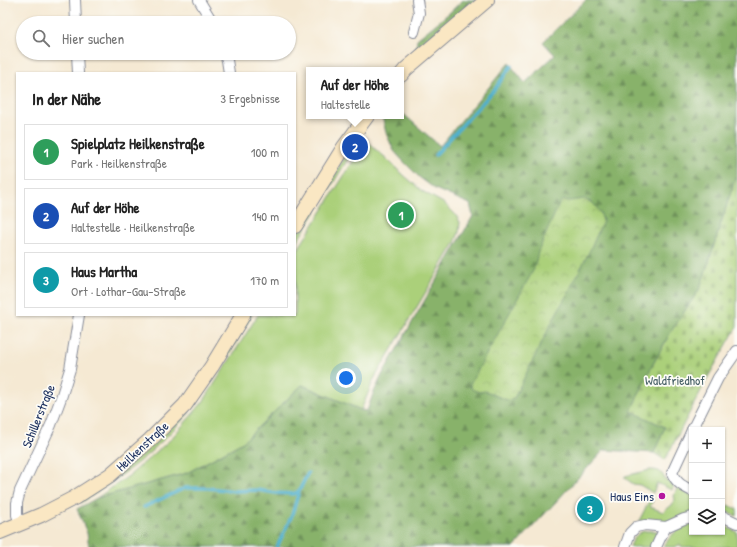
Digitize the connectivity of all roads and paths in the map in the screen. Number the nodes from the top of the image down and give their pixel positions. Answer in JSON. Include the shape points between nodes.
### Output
{"nodes":[{"id":1,"x":75,"y":0,"type":"edge"},
{"id":2,"x":199,"y":0,"type":"edge"},
{"id":3,"x":417,"y":0,"type":"edge"},
{"id":4,"x":487,"y":0,"type":"edge"},
{"id":5,"x":76,"y":16,"type":"edge"},
{"id":6,"x":209,"y":16,"type":"edge"},
{"id":7,"x":414,"y":32,"type":"dead end"},
{"id":8,"x":77,"y":60,"type":"edge"},
{"id":9,"x":227,"y":60,"type":"edge"},
{"id":10,"x":404,"y":71,"type":"edge"},
{"id":11,"x":78,"y":72,"type":"edge"},
{"id":12,"x":229,"y":72,"type":"edge"},
{"id":13,"x":365,"y":119,"type":"edge"},
{"id":14,"x":296,"y":224,"type":"edge"},
{"id":15,"x":79,"y":316,"type":"edge"},
{"id":16,"x":238,"y":318,"type":"edge"},
{"id":17,"x":737,"y":351,"type":"edge"},
{"id":18,"x":694,"y":427,"type":"edge"},
{"id":19,"x":689,"y":437,"type":"edge"},
{"id":20,"x":689,"y":489,"type":"edge"},
{"id":21,"x":725,"y":517,"type":"edge"},
{"id":22,"x":689,"y":518,"type":"edge"},
{"id":23,"x":20,"y":523,"type":"junction"},
{"id":24,"x":737,"y":523,"type":"edge"},
{"id":25,"x":666,"y":527,"type":"junction"},
{"id":26,"x":0,"y":532,"type":"edge"},
{"id":27,"x":625,"y":547,"type":"edge"},
{"id":28,"x":656,"y":547,"type":"edge"}],
"edges":[{"from":1,"to":5,"type":"street"},
{"from":2,"to":6,"type":"street"},
{"from":3,"to":7,"type":"street","via":[[419,13]]},
{"from":4,"to":10,"type":"street"},
{"from":8,"to":11,"type":"street"},
{"from":9,"to":12,"type":"street"},
{"from":13,"to":14,"type":"street","via":[[344,147]]},
{"from":15,"to":23,"type":"street","name":"Schillerstraße","via":[[70,368],[61,398],[20,491],[17,504]]},
{"from":16,"to":23,"type":"street","name":"Heilkenstraße","via":[[212,366],[185,405],[150,440],[110,475],[69,501]]},
{"from":17,"to":18,"type":"street","via":[[718,378]]},
{"from":19,"to":20,"type":"street","via":[[672,474],[679,484]]},
{"from":21,"to":24,"type":"street"},
{"from":22,"to":25,"type":"street"},
{"from":23,"to":26,"type":"street","name":"Heilkenstraße"},
{"from":25,"to":27,"type":"street","via":[[645,525],[636,528],[630,533]]},
{"from":25,"to":28,"type":"street"}]}
